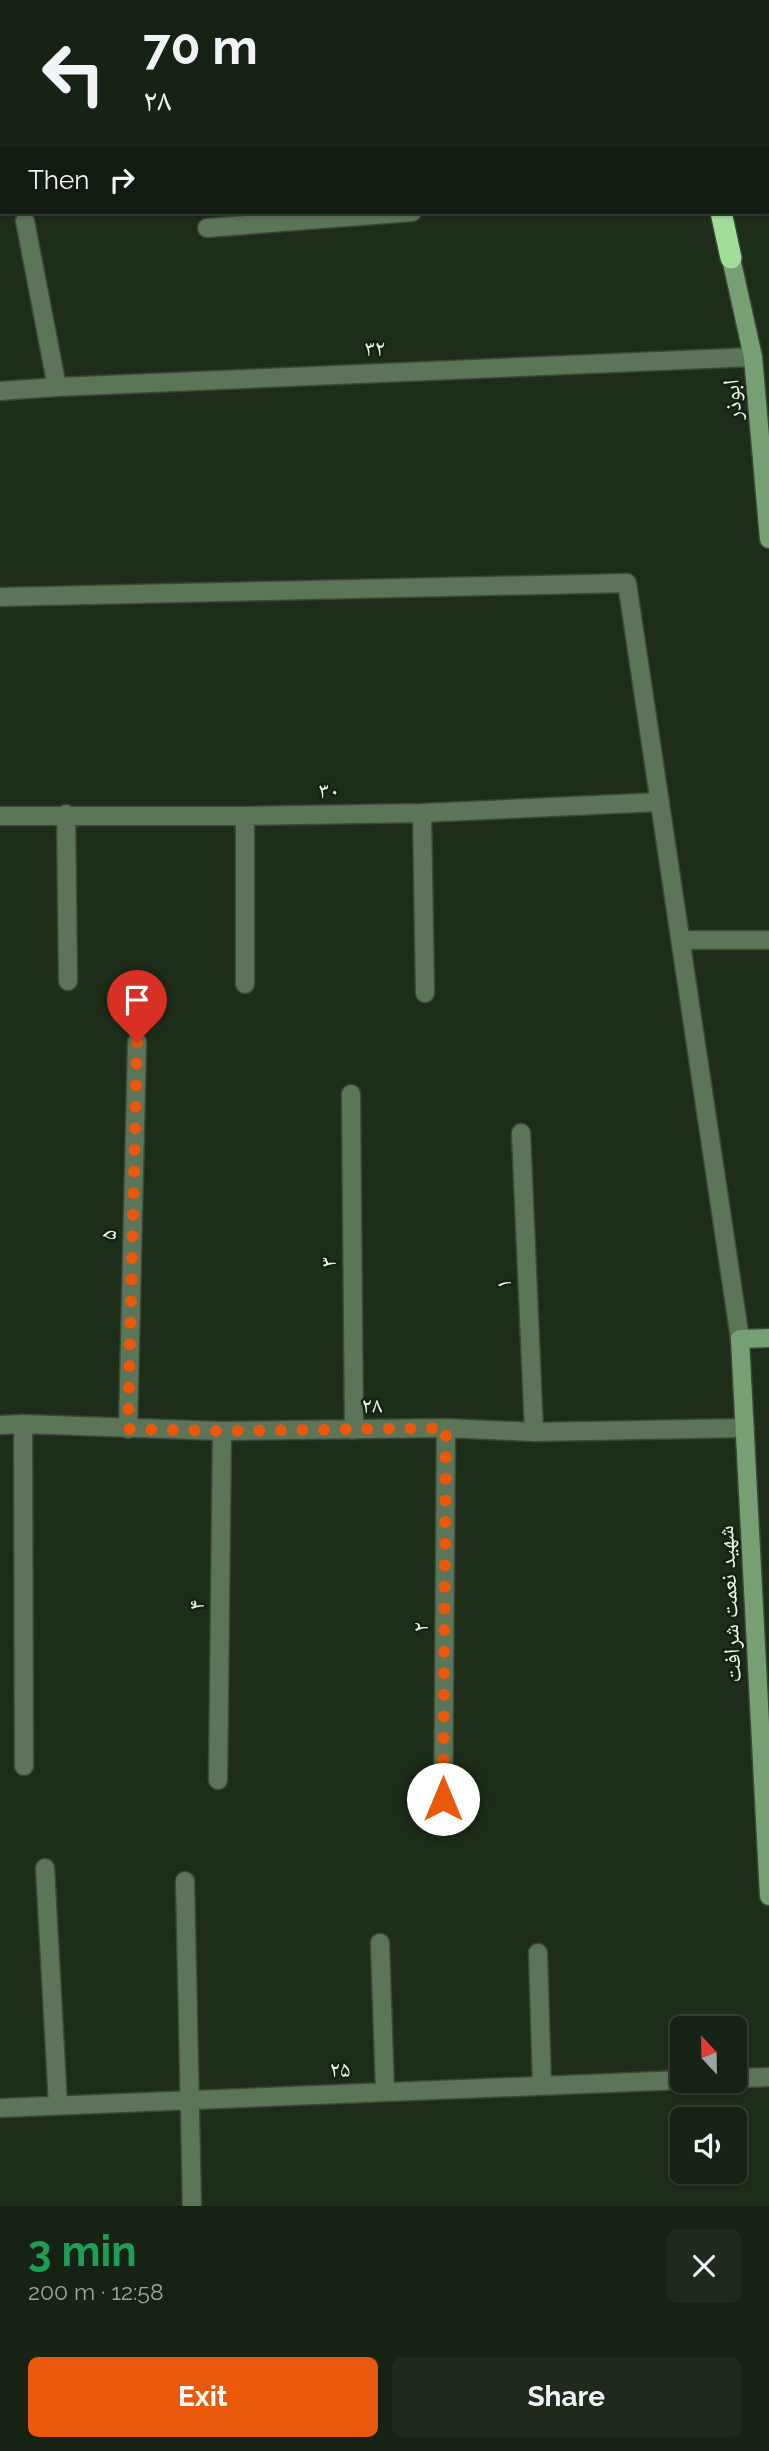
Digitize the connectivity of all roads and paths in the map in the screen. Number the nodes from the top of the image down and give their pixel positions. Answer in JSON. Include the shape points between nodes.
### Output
{"nodes":[{"id":1,"x":386,"y":214,"type":"edge"},
{"id":2,"x":720,"y":214,"type":"edge"},
{"id":3,"x":25,"y":222,"type":"dead end"},
{"id":4,"x":207,"y":228,"type":"dead end"},
{"id":5,"x":731,"y":258,"type":"joint"},
{"id":6,"x":753,"y":357,"type":"junction"},
{"id":7,"x":57,"y":387,"type":"junction"},
{"id":8,"x":0,"y":391,"type":"edge"},
{"id":9,"x":769,"y":539,"type":"edge"},
{"id":10,"x":0,"y":597,"type":"edge"},
{"id":11,"x":660,"y":802,"type":"junction"},
{"id":12,"x":422,"y":813,"type":"junction"},
{"id":13,"x":66,"y":814,"type":"junction"},
{"id":14,"x":0,"y":816,"type":"edge"},
{"id":15,"x":245,"y":817,"type":"junction"},
{"id":16,"x":680,"y":940,"type":"junction"},
{"id":17,"x":769,"y":940,"type":"edge"},
{"id":18,"x":68,"y":981,"type":"dead end"},
{"id":19,"x":245,"y":984,"type":"dead end"},
{"id":20,"x":425,"y":993,"type":"dead end"},
{"id":21,"x":137,"y":1042,"type":"dead end"},
{"id":22,"x":351,"y":1094,"type":"dead end"},
{"id":23,"x":522,"y":1133,"type":"dead end"},
{"id":24,"x":769,"y":1338,"type":"edge"},
{"id":25,"x":740,"y":1339,"type":"junction"},
{"id":26,"x":23,"y":1424,"type":"junction"},
{"id":27,"x":0,"y":1425,"type":"edge"},
{"id":28,"x":446,"y":1428,"type":"junction"},
{"id":29,"x":744,"y":1428,"type":"junction"},
{"id":30,"x":128,"y":1429,"type":"junction"},
{"id":31,"x":354,"y":1430,"type":"junction"},
{"id":32,"x":222,"y":1431,"type":"junction"},
{"id":33,"x":534,"y":1432,"type":"junction"},
{"id":34,"x":24,"y":1766,"type":"dead end"},
{"id":35,"x":218,"y":1780,"type":"dead end"},
{"id":36,"x":443,"y":1826,"type":"dead end"},
{"id":37,"x":45,"y":1868,"type":"dead end"},
{"id":38,"x":185,"y":1881,"type":"dead end"},
{"id":39,"x":769,"y":1896,"type":"edge"},
{"id":40,"x":380,"y":1943,"type":"dead end"},
{"id":41,"x":538,"y":1952,"type":"dead end"},
{"id":42,"x":769,"y":2077,"type":"edge"},
{"id":43,"x":747,"y":2078,"type":"edge"},
{"id":44,"x":670,"y":2081,"type":"edge"},
{"id":45,"x":542,"y":2086,"type":"junction"},
{"id":46,"x":385,"y":2092,"type":"junction"},
{"id":47,"x":191,"y":2099,"type":"junction"},
{"id":48,"x":58,"y":2105,"type":"junction"},
{"id":49,"x":0,"y":2108,"type":"edge"},
{"id":50,"x":192,"y":2206,"type":"edge"}],
"edges":[{"from":1,"to":4,"type":"street"},
{"from":2,"to":5,"type":"highway"},
{"from":3,"to":7,"type":"street"},
{"from":5,"to":6,"type":"street","name":"ابوذر"},
{"from":6,"to":7,"type":"street","name":"۳۲"},
{"from":6,"to":9,"type":"street","name":"ابوذر"},
{"from":7,"to":8,"type":"street","name":"۳۲"},
{"from":10,"to":11,"type":"street","via":[[626,583]]},
{"from":11,"to":12,"type":"street","name":"۳۰"},
{"from":11,"to":16,"type":"street"},
{"from":12,"to":15,"type":"street","name":"۳۰"},
{"from":12,"to":20,"type":"street"},
{"from":13,"to":14,"type":"street","name":"۳۰"},
{"from":13,"to":15,"type":"street","name":"۳۰"},
{"from":13,"to":18,"type":"street"},
{"from":15,"to":19,"type":"street"},
{"from":16,"to":17,"type":"street"},
{"from":16,"to":25,"type":"street"},
{"from":21,"to":30,"type":"street","name":"۵"},
{"from":22,"to":31,"type":"street","name":"۳"},
{"from":23,"to":33,"type":"street","name":"۱"},
{"from":24,"to":25,"type":"street"},
{"from":25,"to":29,"type":"street","name":"شهید نعمت شرافت"},
{"from":26,"to":27,"type":"street","name":"۲۸"},
{"from":26,"to":30,"type":"street","name":"۲۸"},
{"from":26,"to":34,"type":"street"},
{"from":28,"to":31,"type":"street","name":"۲۸"},
{"from":28,"to":33,"type":"street","name":"۲۸"},
{"from":28,"to":36,"type":"street","name":"۲"},
{"from":29,"to":33,"type":"street","name":"۲۸"},
{"from":29,"to":39,"type":"street","name":"شهید نعمت شرافت"},
{"from":30,"to":32,"type":"street","name":"۲۸"},
{"from":31,"to":32,"type":"street","name":"۲۸"},
{"from":32,"to":35,"type":"street","name":"۴"},
{"from":37,"to":48,"type":"street"},
{"from":38,"to":47,"type":"street"},
{"from":40,"to":46,"type":"street"},
{"from":41,"to":45,"type":"street"},
{"from":42,"to":43,"type":"street"},
{"from":44,"to":45,"type":"street","name":"۲۵"},
{"from":45,"to":46,"type":"street","name":"۲۵"},
{"from":46,"to":47,"type":"street","name":"۲۵"},
{"from":47,"to":48,"type":"street","name":"۲۵"},
{"from":47,"to":50,"type":"street"},
{"from":48,"to":49,"type":"street","name":"۲۵"}]}
